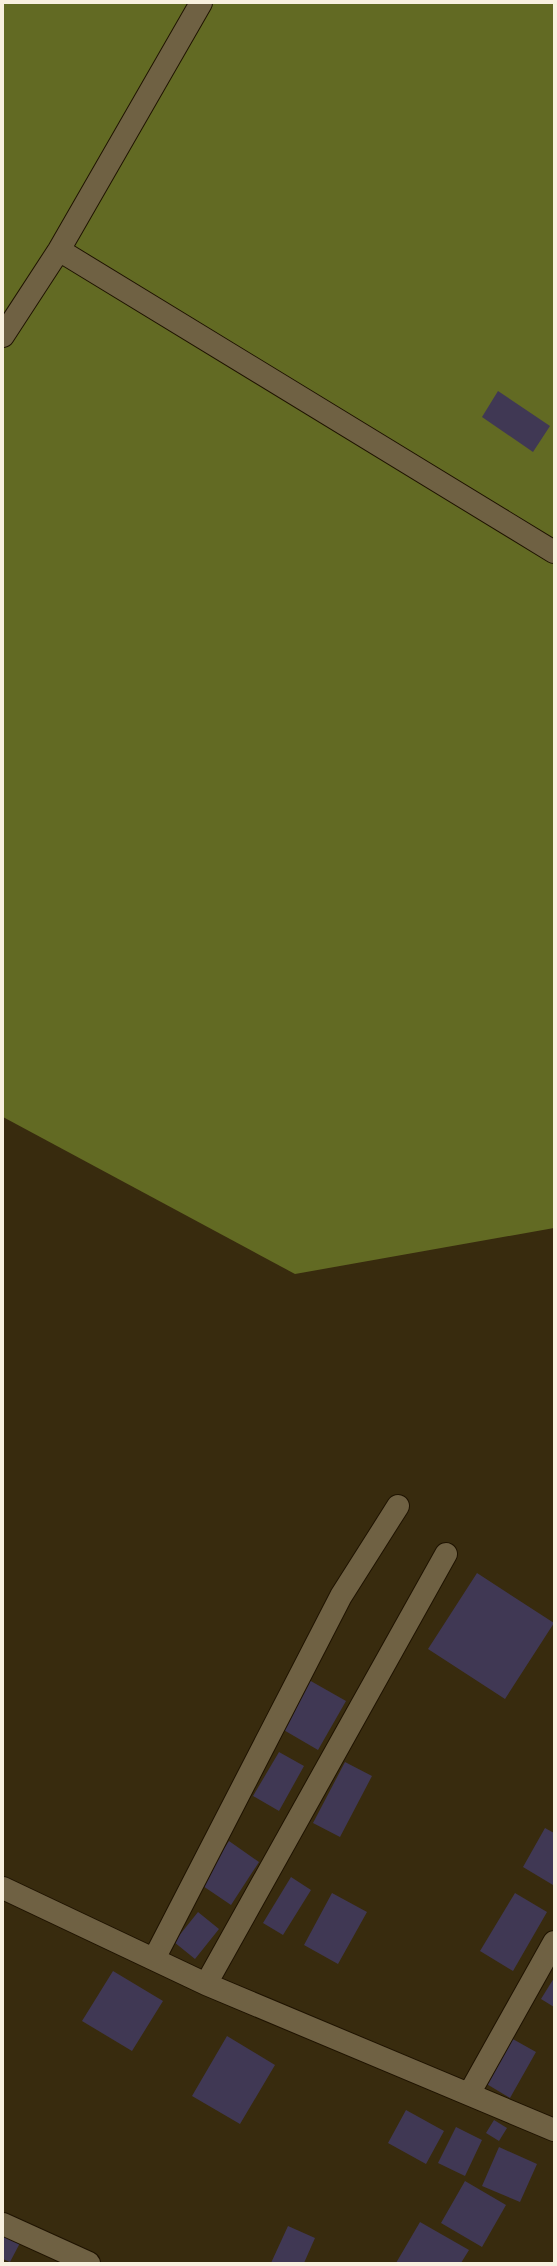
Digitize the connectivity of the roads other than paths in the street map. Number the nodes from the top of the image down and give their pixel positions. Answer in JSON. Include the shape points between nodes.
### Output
{"nodes":[{"id":1,"x":201,"y":3,"type":"edge"},
{"id":2,"x":59,"y":250,"type":"junction"},
{"id":3,"x":3,"y":336,"type":"edge"},
{"id":4,"x":554,"y":552,"type":"edge"},
{"id":5,"x":398,"y":1506,"type":"dead end"},
{"id":6,"x":446,"y":1554,"type":"dead end"},
{"id":7,"x":3,"y":1888,"type":"edge"},
{"id":8,"x":554,"y":1942,"type":"edge"},
{"id":9,"x":154,"y":1959,"type":"junction"},
{"id":10,"x":206,"y":1984,"type":"junction"},
{"id":11,"x":469,"y":2094,"type":"junction"},
{"id":12,"x":554,"y":2130,"type":"edge"},
{"id":13,"x":3,"y":2224,"type":"edge"},
{"id":14,"x":89,"y":2263,"type":"edge"}],
"edges":[{"from":1,"to":2,"type":"street"},
{"from":2,"to":3,"type":"street"},
{"from":2,"to":4,"type":"street"},
{"from":5,"to":9,"type":"street","via":[[341,1596]]},
{"from":6,"to":10,"type":"street"},
{"from":7,"to":9,"type":"street"},
{"from":8,"to":11,"type":"street"},
{"from":9,"to":10,"type":"street"},
{"from":10,"to":11,"type":"street"},
{"from":11,"to":12,"type":"street"},
{"from":13,"to":14,"type":"street"}]}
